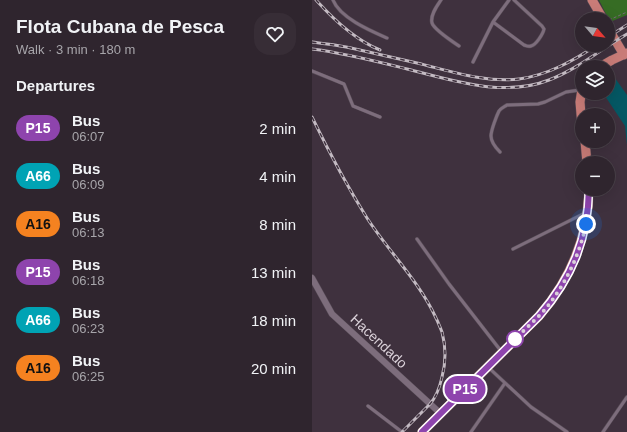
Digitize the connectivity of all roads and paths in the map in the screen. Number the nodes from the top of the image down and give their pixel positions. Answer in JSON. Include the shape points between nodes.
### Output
{"nodes":[{"id":1,"x":333,"y":0,"type":"edge"},
{"id":2,"x":441,"y":0,"type":"edge"},
{"id":3,"x":509,"y":0,"type":"edge"},
{"id":4,"x":514,"y":0,"type":"edge"},
{"id":5,"x":592,"y":0,"type":"edge"},
{"id":6,"x":599,"y":12,"type":"edge"},
{"id":7,"x":627,"y":12,"type":"edge"},
{"id":8,"x":615,"y":18,"type":"edge"},
{"id":9,"x":493,"y":22,"type":"junction"},
{"id":10,"x":387,"y":38,"type":"dead end"},
{"id":11,"x":615,"y":38,"type":"edge"},
{"id":12,"x":459,"y":46,"type":"dead end"},
{"id":13,"x":626,"y":54,"type":"edge"},
{"id":14,"x":614,"y":60,"type":"edge"},
{"id":15,"x":473,"y":62,"type":"dead end"},
{"id":16,"x":312,"y":71,"type":"edge"},
{"id":17,"x":575,"y":90,"type":"edge"},
{"id":18,"x":380,"y":117,"type":"dead end"},
{"id":19,"x":500,"y":152,"type":"dead end"},
{"id":20,"x":589,"y":196,"type":"edge"},
{"id":21,"x":588,"y":212,"type":"junction"},
{"id":22,"x":417,"y":239,"type":"dead end"},
{"id":23,"x":513,"y":249,"type":"dead end"},
{"id":24,"x":312,"y":278,"type":"edge"},
{"id":25,"x":502,"y":352,"type":"junction"},
{"id":26,"x":487,"y":367,"type":"junction"},
{"id":27,"x":505,"y":383,"type":"junction"},
{"id":28,"x":627,"y":397,"type":"edge"},
{"id":29,"x":368,"y":406,"type":"dead end"},
{"id":30,"x":440,"y":413,"type":"junction"},
{"id":31,"x":402,"y":432,"type":"edge"},
{"id":32,"x":422,"y":432,"type":"edge"},
{"id":33,"x":471,"y":432,"type":"edge"},
{"id":34,"x":567,"y":432,"type":"edge"},
{"id":35,"x":603,"y":432,"type":"edge"}],
"edges":[{"from":1,"to":10,"type":"lane","via":[[338,9],[356,23]]},
{"from":2,"to":12,"type":"lane","via":[[434,11],[432,24]]},
{"from":3,"to":9,"type":"lane"},
{"from":4,"to":9,"type":"lane","via":[[544,29],[544,33],[534,45],[524,45]]},
{"from":5,"to":6,"type":"main road"},
{"from":7,"to":8,"type":"path"},
{"from":9,"to":15,"type":"lane"},
{"from":11,"to":13,"type":"main road"},
{"from":13,"to":14,"type":"main road"},
{"from":16,"to":18,"type":"lane","via":[[344,84],[353,106]]},
{"from":17,"to":19,"type":"lane","via":[[538,104],[503,107],[491,136],[494,146]]},
{"from":20,"to":21,"type":"main road"},
{"from":21,"to":23,"type":"lane"},
{"from":21,"to":25,"type":"main road","via":[[583,240],[566,278],[543,311]]},
{"from":22,"to":25,"type":"lane"},
{"from":24,"to":30,"type":"street","name":"Hacendado","via":[[332,314]]},
{"from":25,"to":26,"type":"main road"},
{"from":26,"to":27,"type":"lane"},
{"from":26,"to":30,"type":"main road"},
{"from":27,"to":33,"type":"lane"},
{"from":27,"to":34,"type":"lane","via":[[531,407]]},
{"from":28,"to":35,"type":"lane"},
{"from":29,"to":31,"type":"lane"},
{"from":30,"to":32,"type":"main road"}]}
